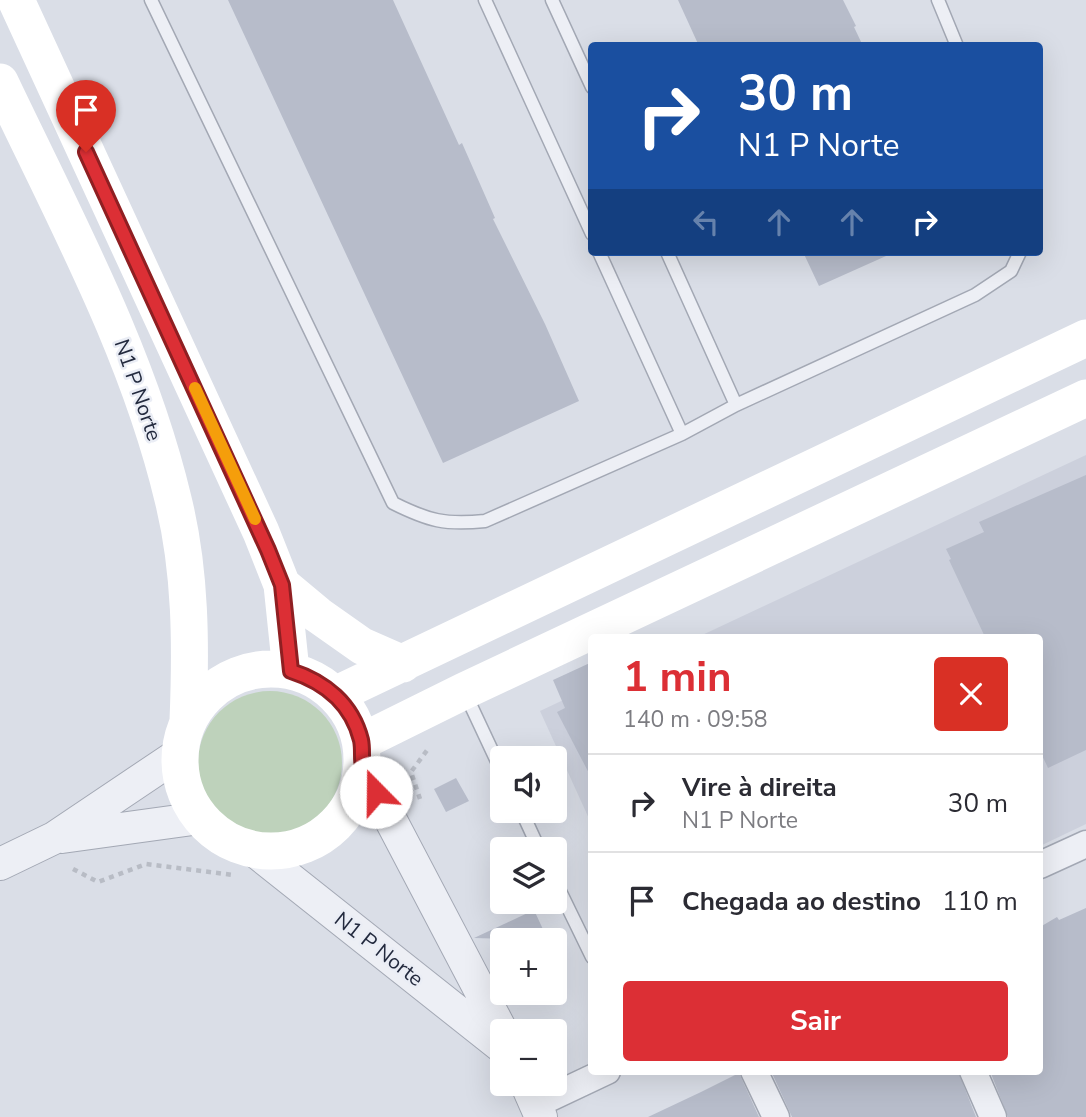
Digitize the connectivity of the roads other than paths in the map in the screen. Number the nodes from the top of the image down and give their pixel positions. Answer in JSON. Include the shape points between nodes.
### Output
{"nodes":[{"id":1,"x":16,"y":0,"type":"edge"},
{"id":2,"x":151,"y":0,"type":"edge"},
{"id":3,"x":485,"y":0,"type":"edge"},
{"id":4,"x":552,"y":0,"type":"edge"},
{"id":5,"x":938,"y":0,"type":"edge"},
{"id":6,"x":955,"y":42,"type":"edge"},
{"id":7,"x":588,"y":78,"type":"edge"},
{"id":8,"x":0,"y":82,"type":"edge"},
{"id":9,"x":588,"y":225,"type":"edge"},
{"id":10,"x":602,"y":256,"type":"edge"},
{"id":11,"x":669,"y":256,"type":"edge"},
{"id":12,"x":1018,"y":256,"type":"edge"},
{"id":13,"x":1086,"y":338,"type":"edge"},
{"id":14,"x":1086,"y":398,"type":"edge"},
{"id":15,"x":736,"y":405,"type":"junction"},
{"id":16,"x":682,"y":434,"type":"junction"},
{"id":17,"x":282,"y":585,"type":"junction"},
{"id":18,"x":403,"y":664,"type":"junction"},
{"id":19,"x":291,"y":671,"type":"junction"},
{"id":20,"x":464,"y":691,"type":"junction"},
{"id":21,"x":335,"y":695,"type":"junction"},
{"id":22,"x":184,"y":737,"type":"junction"},
{"id":23,"x":490,"y":746,"type":"edge"},
{"id":24,"x":362,"y":754,"type":"junction"},
{"id":25,"x":200,"y":818,"type":"junction"},
{"id":26,"x":54,"y":838,"type":"junction"},
{"id":27,"x":1086,"y":844,"type":"edge"},
{"id":28,"x":0,"y":864,"type":"edge"},
{"id":29,"x":250,"y":864,"type":"junction"},
{"id":30,"x":1043,"y":864,"type":"edge"},
{"id":31,"x":567,"y":906,"type":"edge"},
{"id":32,"x":588,"y":949,"type":"edge"},
{"id":33,"x":495,"y":1019,"type":"edge"},
{"id":34,"x":490,"y":1038,"type":"edge"},
{"id":35,"x":598,"y":1075,"type":"edge"},
{"id":36,"x":756,"y":1075,"type":"edge"},
{"id":37,"x":975,"y":1075,"type":"edge"},
{"id":38,"x":534,"y":1102,"type":"edge"},
{"id":39,"x":776,"y":1117,"type":"edge"},
{"id":40,"x":993,"y":1117,"type":"edge"}],
"edges":[{"from":1,"to":17,"type":"main road"},
{"from":2,"to":16,"type":"lane","via":[[393,503],[422,518],[454,524],[485,521]]},
{"from":3,"to":9,"type":"lane"},
{"from":4,"to":7,"type":"lane"},
{"from":5,"to":6,"type":"lane"},
{"from":8,"to":22,"type":"main road","name":"N1 P Norte","via":[[111,315],[170,487],[186,579],[191,649]]},
{"from":10,"to":16,"type":"lane"},
{"from":11,"to":15,"type":"lane"},
{"from":12,"to":15,"type":"lane","via":[[1011,271],[975,295]]},
{"from":13,"to":18,"type":"main road"},
{"from":14,"to":20,"type":"main road"},
{"from":15,"to":16,"type":"lane"},
{"from":17,"to":18,"type":"main road","via":[[362,646]]},
{"from":17,"to":19,"type":"main road"},
{"from":18,"to":21,"type":"main road"},
{"from":19,"to":21,"type":"main road"},
{"from":19,"to":22,"type":"main road","via":[[261,670],[231,678],[206,696]]},
{"from":20,"to":23,"type":"lane"},
{"from":20,"to":24,"type":"main road"},
{"from":21,"to":24,"type":"main road","via":[[356,724]]},
{"from":22,"to":25,"type":"main road","via":[[183,788]]},
{"from":22,"to":26,"type":"street"},
{"from":24,"to":29,"type":"main road","via":[[356,797],[339,822],[315,841]]},
{"from":24,"to":33,"type":"street"},
{"from":25,"to":26,"type":"street"},
{"from":25,"to":29,"type":"main road"},
{"from":26,"to":28,"type":"street"},
{"from":27,"to":30,"type":"street"},
{"from":29,"to":34,"type":"street","name":"N1 P Norte"},
{"from":31,"to":32,"type":"lane"},
{"from":35,"to":38,"type":"street"},
{"from":36,"to":39,"type":"street"},
{"from":37,"to":40,"type":"street"}]}
